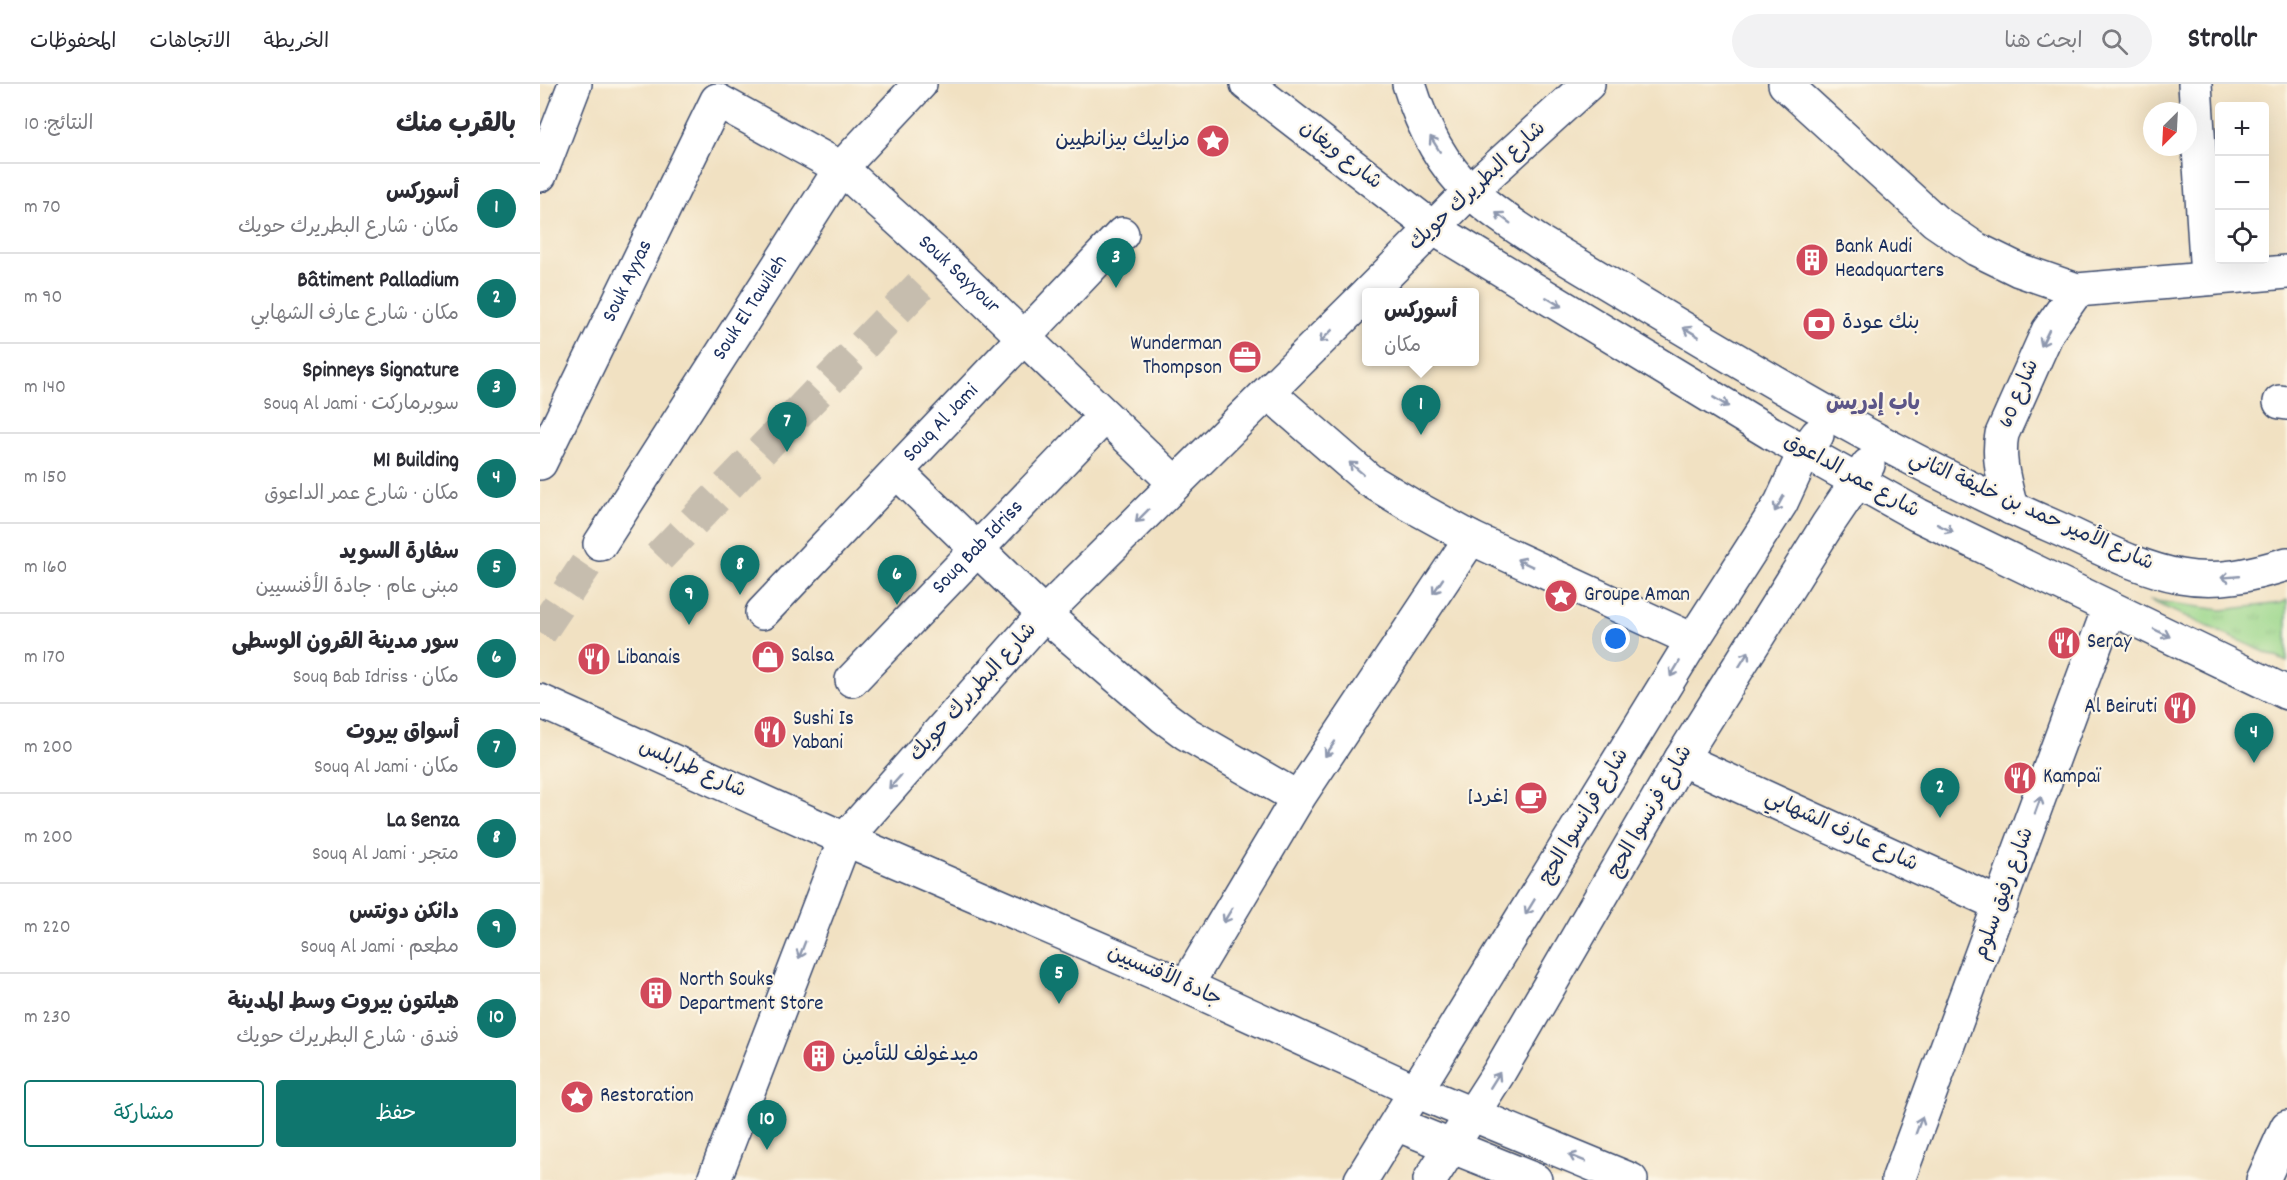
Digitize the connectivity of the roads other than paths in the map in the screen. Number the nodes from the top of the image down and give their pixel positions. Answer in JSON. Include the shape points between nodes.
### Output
{"nodes":[{"id":1,"x":575,"y":84,"type":"edge"},
{"id":2,"x":920,"y":84,"type":"edge"},
{"id":3,"x":1247,"y":84,"type":"edge"},
{"id":4,"x":1409,"y":84,"type":"edge"},
{"id":5,"x":1588,"y":84,"type":"edge"},
{"id":6,"x":1785,"y":84,"type":"edge"},
{"id":7,"x":2195,"y":84,"type":"edge"},
{"id":8,"x":717,"y":100,"type":"joint"},
{"id":9,"x":841,"y":168,"type":"junction"},
{"id":10,"x":540,"y":176,"type":"edge"},
{"id":11,"x":1470,"y":191,"type":"junction"},
{"id":12,"x":1433,"y":228,"type":"junction"},
{"id":13,"x":1122,"y":234,"type":"dead end"},
{"id":14,"x":2287,"y":272,"type":"edge"},
{"id":15,"x":2207,"y":277,"type":"junction"},
{"id":16,"x":1373,"y":288,"type":"edge"},
{"id":17,"x":2077,"y":290,"type":"junction"},
{"id":18,"x":1362,"y":299,"type":"edge"},
{"id":19,"x":1023,"y":338,"type":"junction"},
{"id":20,"x":1269,"y":393,"type":"junction"},
{"id":21,"x":1105,"y":416,"type":"junction"},
{"id":22,"x":1831,"y":416,"type":"junction"},
{"id":23,"x":1883,"y":444,"type":"junction"},
{"id":24,"x":1805,"y":451,"type":"junction"},
{"id":25,"x":540,"y":463,"type":"edge"},
{"id":26,"x":897,"y":471,"type":"junction"},
{"id":27,"x":1856,"y":482,"type":"junction"},
{"id":28,"x":1175,"y":483,"type":"junction"},
{"id":29,"x":2011,"y":508,"type":"junction"},
{"id":30,"x":1471,"y":538,"type":"junction"},
{"id":31,"x":600,"y":544,"type":"tunnel mouth"},
{"id":32,"x":977,"y":549,"type":"junction"},
{"id":33,"x":2287,"y":564,"type":"edge"},
{"id":34,"x":2109,"y":608,"type":"junction"},
{"id":35,"x":762,"y":613,"type":"dead end"},
{"id":36,"x":1044,"y":614,"type":"junction"},
{"id":37,"x":1693,"y":640,"type":"junction"},
{"id":38,"x":852,"y":680,"type":"dead end"},
{"id":39,"x":2287,"y":693,"type":"edge"},
{"id":40,"x":540,"y":701,"type":"edge"},
{"id":41,"x":1681,"y":759,"type":"junction"},
{"id":42,"x":1298,"y":798,"type":"junction"},
{"id":43,"x":845,"y":839,"type":"junction"},
{"id":44,"x":2001,"y":905,"type":"junction"},
{"id":45,"x":1186,"y":986,"type":"junction"},
{"id":46,"x":1416,"y":1091,"type":"junction"},
{"id":47,"x":1472,"y":1114,"type":"junction"},
{"id":48,"x":1396,"y":1124,"type":"junction"},
{"id":49,"x":2287,"y":1129,"type":"edge"},
{"id":50,"x":1452,"y":1146,"type":"junction"},
{"id":51,"x":714,"y":1180,"type":"edge"},
{"id":52,"x":1361,"y":1180,"type":"edge"},
{"id":53,"x":1430,"y":1180,"type":"edge"},
{"id":54,"x":1535,"y":1180,"type":"edge"},
{"id":55,"x":1631,"y":1180,"type":"edge"},
{"id":56,"x":1898,"y":1180,"type":"edge"},
{"id":57,"x":2263,"y":1180,"type":"edge"}],
"edges":[{"from":1,"to":10,"type":"street"},
{"from":2,"to":9,"type":"street","name":"Souk El Tawileh"},
{"from":3,"to":12,"type":"street","name":"شارع ويغان"},
{"from":11,"to":4,"type":"street","name":"شارع عمر الداعوق","one_way":true,"via":[[1434,145]]},
{"from":5,"to":11,"type":"street","name":"شارع البطريرك حويك"},
{"from":6,"to":17,"type":"street","via":[[1943,227],[2019,270]]},
{"from":7,"to":15,"type":"street"},
{"from":8,"to":9,"type":"street","name":"Souk Sayyour"},
{"from":8,"to":25,"type":"street","name":"Souk Ayyas"},
{"from":9,"to":19,"type":"street","name":"Souk Sayyour"},
{"from":9,"to":31,"type":"street","name":"Souk El Tawileh"},
{"from":11,"to":12,"type":"street","name":"شارع البطريرك حويك"},
{"from":22,"to":11,"type":"street","name":"شارع عمر الداعوق","one_way":true,"via":[[1539,242]]},
{"from":12,"to":16,"type":"street","name":"شارع البطريرك حويك"},
{"from":12,"to":24,"type":"street","name":"شارع عمر الداعوق","one_way":true},
{"from":13,"to":19,"type":"street","name":"Souq Al Jami"},
{"from":14,"to":15,"type":"street"},
{"from":15,"to":17,"type":"street"},
{"from":17,"to":29,"type":"street","name":"شارع 60","one_way":true,"via":[[2048,331],[2002,434],[2001,464]]},
{"from":18,"to":20,"type":"street","name":"شارع البطريرك حويك","one_way":true},
{"from":19,"to":21,"type":"street","name":"Souk Sayyour"},
{"from":19,"to":26,"type":"street","name":"Souq Al Jami"},
{"from":20,"to":28,"type":"street","name":"شارع البطريرك حويك"},
{"from":30,"to":20,"type":"street","one_way":true,"via":[[1369,480]]},
{"from":21,"to":28,"type":"street","name":"Souk Sayyour"},
{"from":21,"to":32,"type":"street","name":"Souq Bab Idriss"},
{"from":22,"to":23,"type":"street","name":"شارع عمر الداعوق"},
{"from":22,"to":24,"type":"street","name":"شارع فرانسوا الحج"},
{"from":23,"to":27,"type":"street","name":"شارع فرنسوا الحج"},
{"from":23,"to":29,"type":"street","name":"شارع الأمير حمد بن خليفة الثاني"},
{"from":24,"to":27,"type":"street","name":"شارع عمر الداعوق"},
{"from":24,"to":37,"type":"street","name":"شارع فرانسوا الحج","one_way":true,"via":[[1781,503]]},
{"from":26,"to":32,"type":"street"},
{"from":26,"to":35,"type":"street","name":"Souq Al Jami"},
{"from":27,"to":34,"type":"street","name":"شارع عمر الداعوق","one_way":true},
{"from":41,"to":27,"type":"street","name":"شارع فرنسوا الحج","one_way":true},
{"from":28,"to":36,"type":"street","name":"شارع البطريرك حويك","one_way":true},
{"from":33,"to":29,"type":"street","name":"شارع الأمير حمد بن خليفة الثاني","one_way":true,"via":[[2234,578],[2180,576],[2127,559]]},
{"from":37,"to":30,"type":"street","one_way":true},
{"from":30,"to":42,"type":"street","one_way":true},
{"from":32,"to":36,"type":"street"},
{"from":32,"to":38,"type":"street","name":"Souq Bab Idriss"},
{"from":34,"to":39,"type":"street","name":"شارع عمر الداعوق","one_way":true},
{"from":44,"to":34,"type":"street","name":"شارع رفيق سلوم","one_way":true},
{"from":36,"to":42,"type":"street","via":[[1187,734]]},
{"from":36,"to":43,"type":"street","name":"شارع البطريرك حويك","one_way":true},
{"from":37,"to":46,"type":"street","name":"شارع فرانسوا الحج","one_way":true},
{"from":40,"to":43,"type":"street","name":"شارع طرابلس"},
{"from":41,"to":44,"type":"street","name":"شارع عارف الشهابي"},
{"from":47,"to":41,"type":"street","name":"شارع فرنسوا الحج","one_way":true},
{"from":42,"to":45,"type":"street","one_way":true},
{"from":43,"to":45,"type":"street","name":"جادة الأفنسيين"},
{"from":43,"to":51,"type":"street","name":"شارع البطريرك حويك","one_way":true},
{"from":56,"to":44,"type":"street","name":"شارع رفيق سلوم","one_way":true},
{"from":45,"to":46,"type":"street","name":"جادة الأفنسيين"},
{"from":46,"to":47,"type":"street","name":"جادة الأفنسيين"},
{"from":46,"to":48,"type":"street","name":"شارع فرانسوا الحج"},
{"from":47,"to":50,"type":"street","name":"شارع فرنسوا الحج"},
{"from":55,"to":47,"type":"street","name":"جادة الأفنسيين","one_way":true},
{"from":48,"to":50,"type":"street"},
{"from":48,"to":52,"type":"street","name":"شارع فرانسوا الحج"},
{"from":49,"to":57,"type":"street"},
{"from":50,"to":53,"type":"street"},
{"from":50,"to":54,"type":"street"}]}
